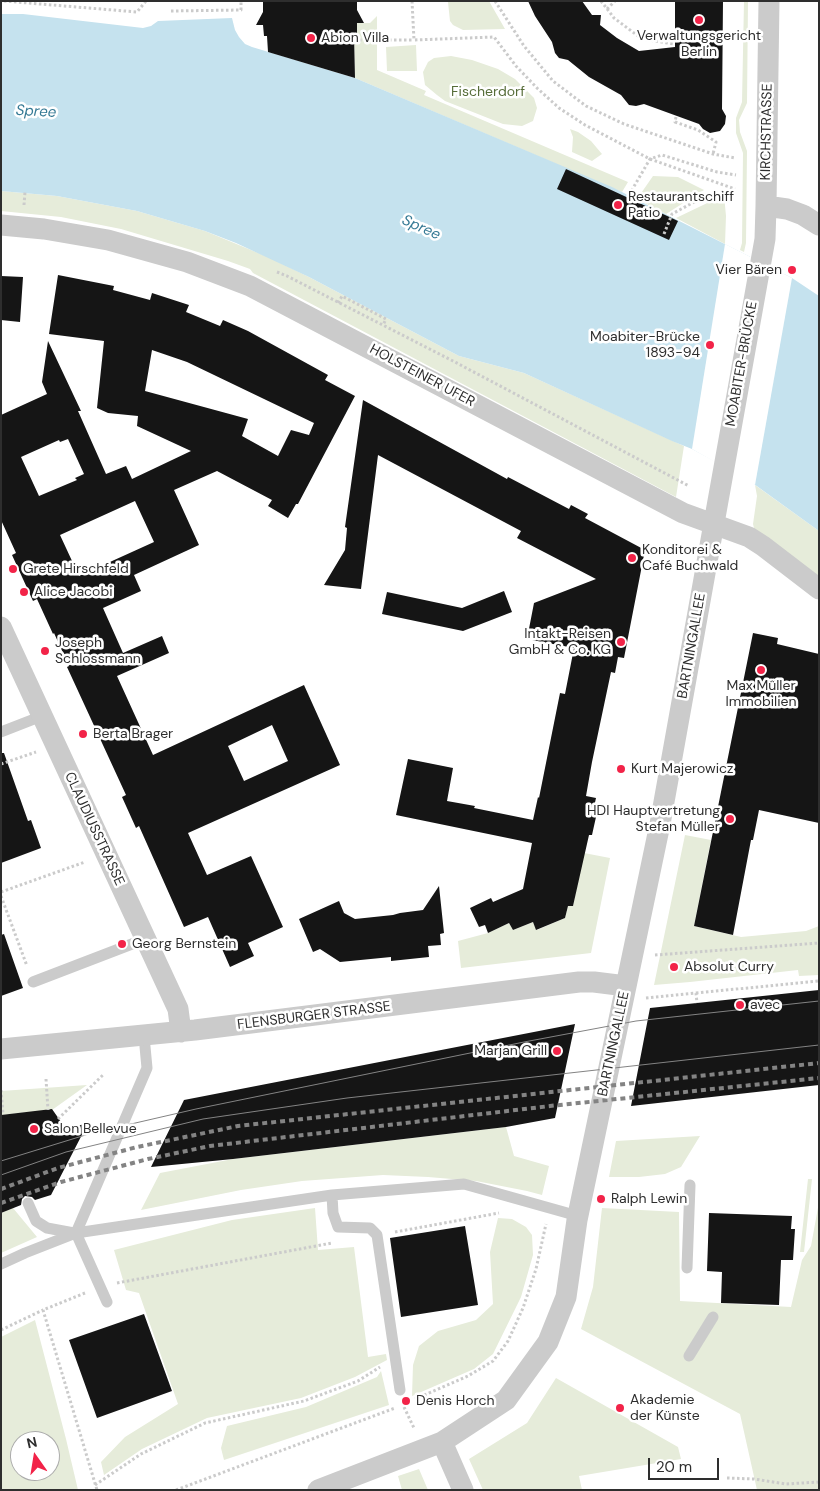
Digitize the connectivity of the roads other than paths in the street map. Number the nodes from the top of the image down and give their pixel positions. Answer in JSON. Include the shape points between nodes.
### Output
{"nodes":[{"id":1,"x":769,"y":1,"type":"edge"},
{"id":2,"x":766,"y":206,"type":"junction"},
{"id":3,"x":1,"y":225,"type":"edge"},
{"id":4,"x":819,"y":225,"type":"edge"},
{"id":5,"x":760,"y":262,"type":"joint"},
{"id":6,"x":724,"y":466,"type":"joint"},
{"id":7,"x":715,"y":524,"type":"junction"},
{"id":8,"x":819,"y":589,"type":"edge"},
{"id":9,"x":1,"y":627,"type":"edge"},
{"id":10,"x":42,"y":716,"type":"junction"},
{"id":11,"x":1,"y":732,"type":"edge"},
{"id":12,"x":145,"y":939,"type":"junction"},
{"id":13,"x":33,"y":982,"type":"road end"},
{"id":14,"x":626,"y":986,"type":"junction"},
{"id":15,"x":181,"y":1032,"type":"junction"},
{"id":16,"x":144,"y":1036,"type":"junction"},
{"id":17,"x":1,"y":1049,"type":"edge"},
{"id":18,"x":690,"y":1185,"type":"dead end"},
{"id":19,"x":332,"y":1195,"type":"junction"},
{"id":20,"x":28,"y":1203,"type":"dead end"},
{"id":21,"x":578,"y":1216,"type":"junction"},
{"id":22,"x":76,"y":1233,"type":"junction"},
{"id":23,"x":1,"y":1264,"type":"edge"},
{"id":24,"x":687,"y":1268,"type":"dead end"},
{"id":25,"x":107,"y":1302,"type":"dead end"},
{"id":26,"x":713,"y":1317,"type":"dead end"},
{"id":27,"x":689,"y":1356,"type":"dead end"},
{"id":28,"x":400,"y":1390,"type":"road end"},
{"id":29,"x":442,"y":1442,"type":"junction"},
{"id":30,"x":318,"y":1490,"type":"edge"},
{"id":31,"x":463,"y":1490,"type":"edge"}],
"edges":[{"from":1,"to":2,"type":"street","name":"KIRCHSTRASSE"},
{"from":2,"to":4,"type":"street","via":[[787,209]]},
{"from":2,"to":5,"type":"street","name":"KIRCHSTRASSE"},
{"from":3,"to":7,"type":"street","name":"HOLSTEINER UFER","via":[[108,240],[187,262],[250,286],[683,514]]},
{"from":5,"to":6,"type":"street","name":"MOABITER-BRÜCKE"},
{"from":6,"to":7,"type":"street","name":"BARTNINGALLEE"},
{"from":7,"to":8,"type":"street","name":"HOLSTEINER UFER","via":[[749,537]]},
{"from":7,"to":14,"type":"street","name":"BARTNINGALLEE","via":[[660,824]]},
{"from":9,"to":10,"type":"street","name":"CLAUDIUSSTRASSE"},
{"from":10,"to":11,"type":"lane"},
{"from":10,"to":12,"type":"street","name":"CLAUDIUSSTRASSE"},
{"from":12,"to":13,"type":"lane"},
{"from":12,"to":15,"type":"street","name":"CLAUDIUSSTRASSE","via":[[178,1009]]},
{"from":14,"to":15,"type":"street","name":"FLENSBURGER STRASSE","via":[[579,982]]},
{"from":14,"to":21,"type":"street","name":"BARTNINGALLEE"},
{"from":15,"to":16,"type":"street","name":"FLENSBURGER STRASSE"},
{"from":16,"to":17,"type":"street","name":"FLENSBURGER STRASSE"},
{"from":16,"to":22,"type":"lane","via":[[147,1068]]},
{"from":18,"to":24,"type":"lane"},
{"from":19,"to":21,"type":"lane","via":[[464,1184]]},
{"from":19,"to":22,"type":"lane"},
{"from":19,"to":28,"type":"lane","via":[[338,1227],[370,1228],[377,1235]]},
{"from":20,"to":22,"type":"lane","via":[[36,1221],[47,1228]]},
{"from":21,"to":29,"type":"street","name":"BARTNINGALLEE","via":[[566,1297],[548,1342],[506,1400]]},
{"from":22,"to":23,"type":"lane"},
{"from":22,"to":25,"type":"lane"},
{"from":26,"to":27,"type":"lane"},
{"from":29,"to":30,"type":"street","name":"BARTNINGALLEE"},
{"from":29,"to":31,"type":"street"}]}
